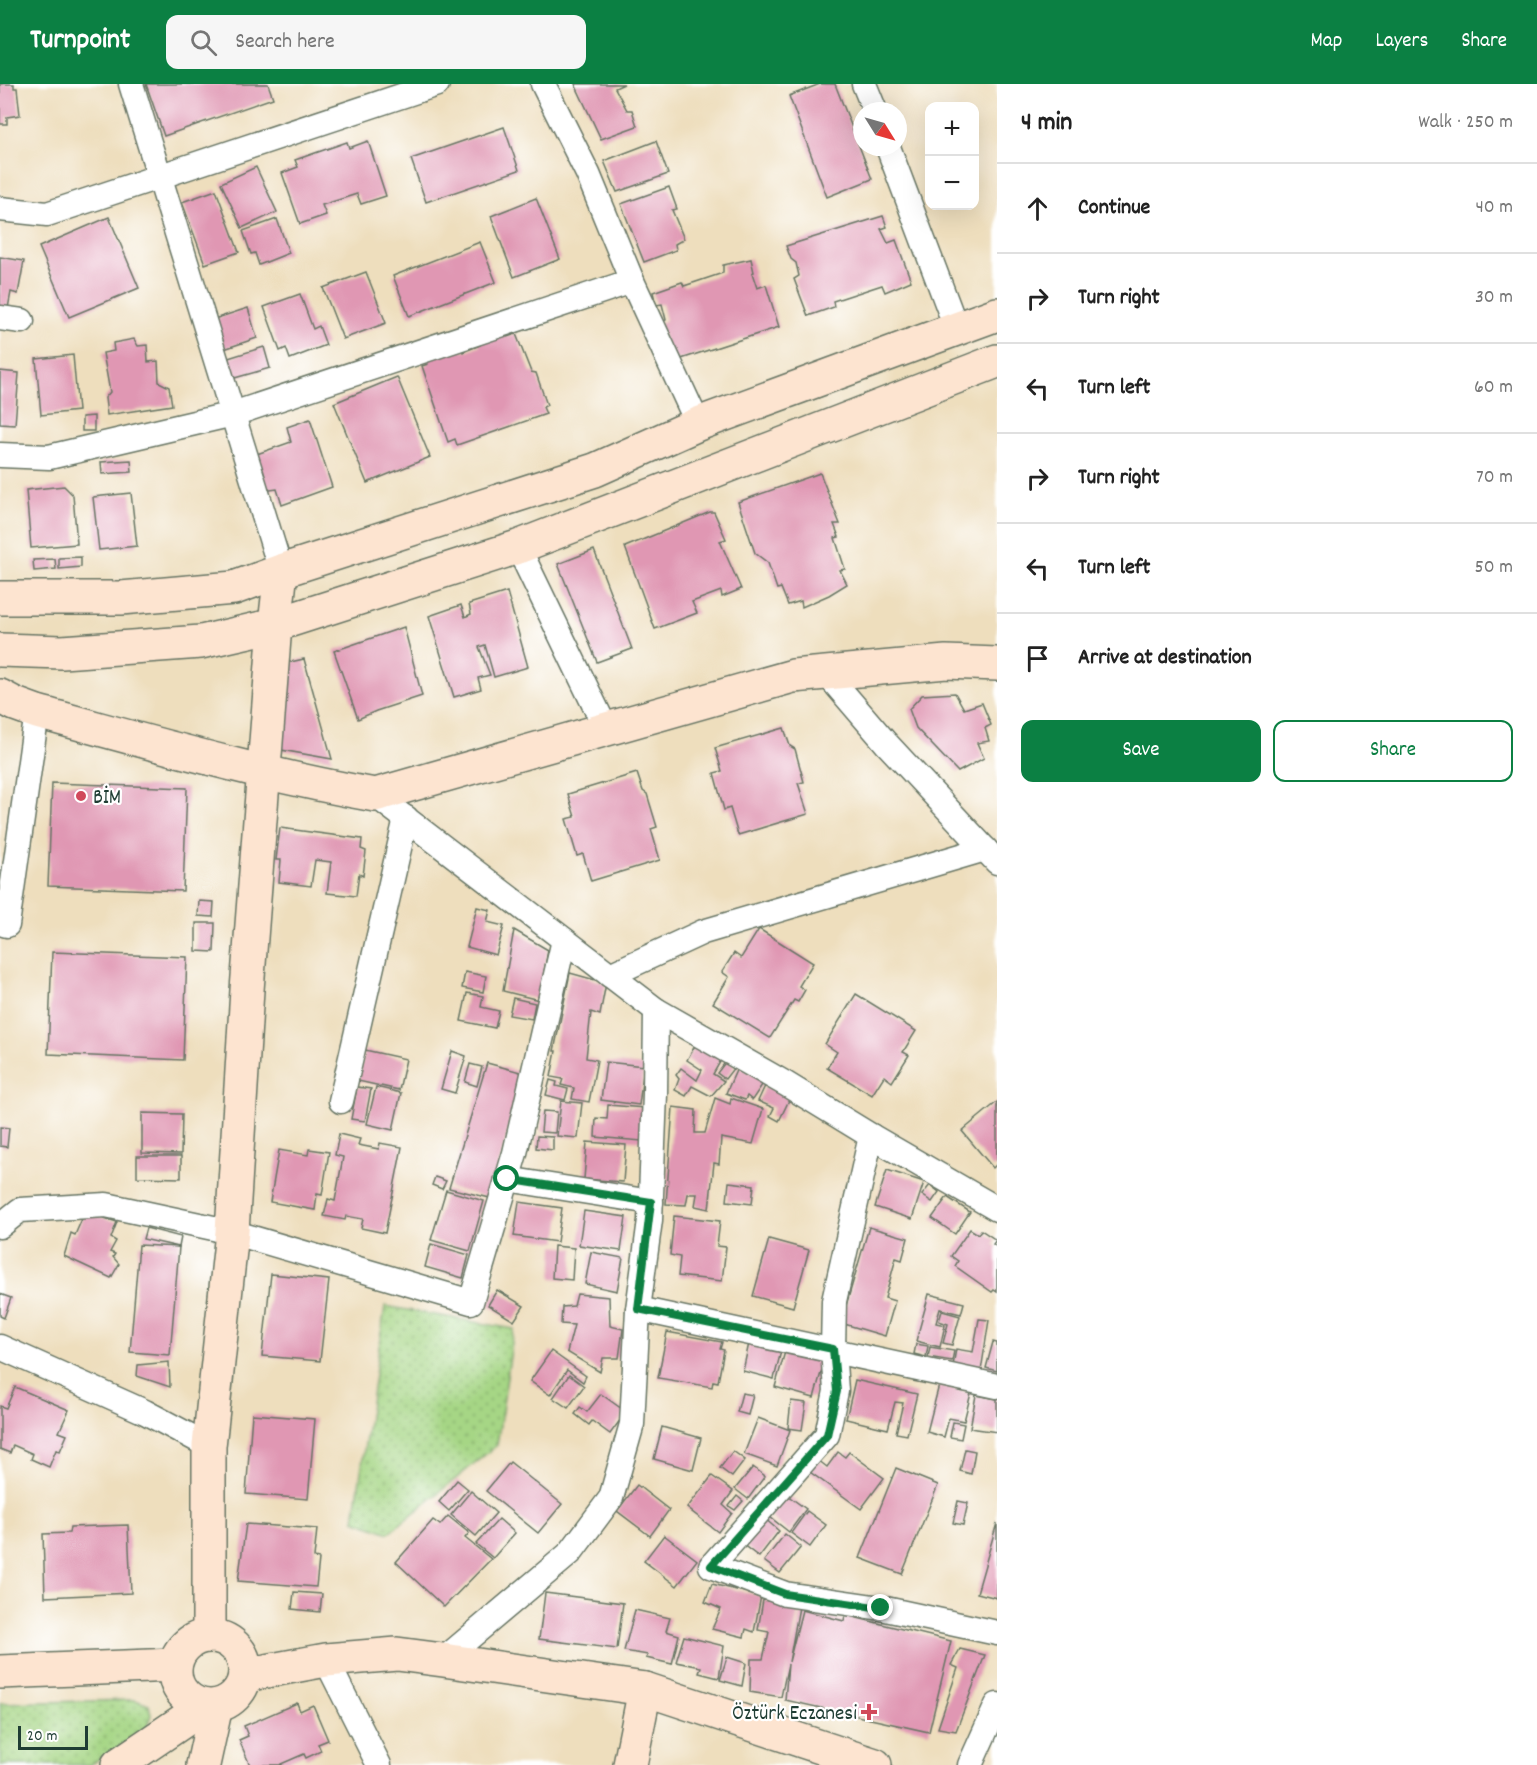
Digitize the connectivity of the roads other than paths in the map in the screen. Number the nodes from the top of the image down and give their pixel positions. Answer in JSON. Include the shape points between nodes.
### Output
{"nodes":[{"id":1,"x":131,"y":84,"type":"edge"},
{"id":2,"x":437,"y":84,"type":"edge"},
{"id":3,"x":543,"y":84,"type":"edge"},
{"id":4,"x":864,"y":84,"type":"edge"},
{"id":5,"x":871,"y":102,"type":"edge"},
{"id":6,"x":891,"y":156,"type":"edge"},
{"id":7,"x":159,"y":178,"type":"junction"},
{"id":8,"x":0,"y":209,"type":"edge"},
{"id":9,"x":632,"y":280,"type":"junction"},
{"id":10,"x":997,"y":314,"type":"edge"},
{"id":11,"x":957,"y":330,"type":"junction"},
{"id":12,"x":997,"y":361,"type":"edge"},
{"id":13,"x":234,"y":414,"type":"junction"},
{"id":14,"x":698,"y":424,"type":"junction"},
{"id":15,"x":0,"y":455,"type":"edge"},
{"id":16,"x":518,"y":547,"type":"junction"},
{"id":17,"x":281,"y":571,"type":"junction"},
{"id":18,"x":0,"y":598,"type":"edge"},
{"id":19,"x":275,"y":625,"type":"junction"},
{"id":20,"x":0,"y":650,"type":"edge"},
{"id":21,"x":997,"y":664,"type":"edge"},
{"id":22,"x":826,"y":673,"type":"junction"},
{"id":23,"x":0,"y":696,"type":"edge"},
{"id":24,"x":37,"y":712,"type":"junction"},
{"id":25,"x":606,"y":729,"type":"junction"},
{"id":26,"x":264,"y":772,"type":"junction"},
{"id":27,"x":375,"y":795,"type":"junction"},
{"id":28,"x":406,"y":818,"type":"junction"},
{"id":29,"x":991,"y":856,"type":"edge"},
{"id":30,"x":0,"y":923,"type":"edge"},
{"id":31,"x":564,"y":940,"type":"junction"},
{"id":32,"x":610,"y":975,"type":"junction"},
{"id":33,"x":656,"y":1010,"type":"junction"},
{"id":34,"x":341,"y":1101,"type":"dead end"},
{"id":35,"x":871,"y":1136,"type":"junction"},
{"id":36,"x":507,"y":1179,"type":"junction"},
{"id":37,"x":651,"y":1202,"type":"junction"},
{"id":38,"x":997,"y":1209,"type":"edge"},
{"id":39,"x":0,"y":1226,"type":"edge"},
{"id":40,"x":232,"y":1232,"type":"junction"},
{"id":41,"x":638,"y":1309,"type":"junction"},
{"id":42,"x":0,"y":1347,"type":"edge"},
{"id":43,"x":833,"y":1349,"type":"junction"},
{"id":44,"x":997,"y":1386,"type":"edge"},
{"id":45,"x":209,"y":1446,"type":"junction"},
{"id":46,"x":997,"y":1633,"type":"edge"},
{"id":47,"x":209,"y":1636,"type":"junction"},
{"id":48,"x":326,"y":1660,"type":"junction"},
{"id":49,"x":443,"y":1660,"type":"junction"},
{"id":50,"x":176,"y":1665,"type":"junction"},
{"id":51,"x":0,"y":1672,"type":"edge"},
{"id":52,"x":245,"y":1675,"type":"junction"},
{"id":53,"x":645,"y":1689,"type":"junction"},
{"id":54,"x":997,"y":1705,"type":"edge"},
{"id":55,"x":210,"y":1706,"type":"junction"},
{"id":56,"x":117,"y":1765,"type":"edge"},
{"id":57,"x":203,"y":1765,"type":"edge"},
{"id":58,"x":379,"y":1765,"type":"edge"},
{"id":59,"x":630,"y":1765,"type":"edge"},
{"id":60,"x":875,"y":1765,"type":"edge"},
{"id":61,"x":970,"y":1765,"type":"edge"}],
"edges":[{"from":1,"to":7,"type":"street"},
{"from":2,"to":7,"type":"street"},
{"from":3,"to":9,"type":"street","via":[[588,174]]},
{"from":4,"to":5,"type":"street"},
{"from":6,"to":11,"type":"street"},
{"from":7,"to":8,"type":"street","via":[[47,214]]},
{"from":7,"to":13,"type":"street"},
{"from":9,"to":13,"type":"street"},
{"from":9,"to":14,"type":"street"},
{"from":10,"to":11,"type":"street"},
{"from":11,"to":14,"type":"street"},
{"from":12,"to":16,"type":"street"},
{"from":13,"to":15,"type":"street","via":[[49,457]]},
{"from":13,"to":17,"type":"street"},
{"from":14,"to":17,"type":"street","via":[[596,470]]},
{"from":16,"to":19,"type":"street"},
{"from":16,"to":25,"type":"street"},
{"from":17,"to":18,"type":"street","via":[[234,588],[121,598]]},
{"from":17,"to":19,"type":"street"},
{"from":19,"to":20,"type":"street","via":[[201,642],[62,652]]},
{"from":19,"to":26,"type":"street"},
{"from":21,"to":22,"type":"street","via":[[946,662]]},
{"from":22,"to":25,"type":"street","via":[[793,676]]},
{"from":22,"to":29,"type":"street"},
{"from":23,"to":24,"type":"street"},
{"from":24,"to":26,"type":"street"},
{"from":24,"to":30,"type":"street","via":[[7,925]]},
{"from":25,"to":27,"type":"street"},
{"from":26,"to":27,"type":"street"},
{"from":26,"to":40,"type":"street"},
{"from":27,"to":28,"type":"street"},
{"from":28,"to":31,"type":"street"},
{"from":28,"to":34,"type":"street"},
{"from":29,"to":32,"type":"street","via":[[703,932]]},
{"from":31,"to":32,"type":"street"},
{"from":31,"to":36,"type":"street"},
{"from":32,"to":33,"type":"street"},
{"from":33,"to":35,"type":"street"},
{"from":33,"to":37,"type":"street"},
{"from":35,"to":38,"type":"street"},
{"from":35,"to":43,"type":"street","via":[[834,1301]]},
{"from":36,"to":37,"type":"street"},
{"from":36,"to":40,"type":"street","via":[[471,1302]]},
{"from":37,"to":41,"type":"street"},
{"from":39,"to":40,"type":"street","via":[[20,1209],[106,1205]]},
{"from":40,"to":45,"type":"street"},
{"from":41,"to":43,"type":"street"},
{"from":41,"to":49,"type":"street","via":[[632,1424],[610,1497],[570,1552]]},
{"from":42,"to":45,"type":"street"},
{"from":43,"to":44,"type":"street"},
{"from":43,"to":46,"type":"street","via":[[837,1391],[827,1435],[711,1566],[785,1594],[881,1608]]},
{"from":45,"to":47,"type":"street"},
{"from":47,"to":50,"type":"street","via":[[187,1645]]},
{"from":47,"to":52,"type":"street","via":[[231,1643],[244,1663]]},
{"from":48,"to":49,"type":"street","via":[[397,1654]]},
{"from":48,"to":52,"type":"street"},
{"from":48,"to":58,"type":"street"},
{"from":49,"to":53,"type":"street"},
{"from":50,"to":51,"type":"street"},
{"from":50,"to":55,"type":"street","via":[[178,1687],[185,1696]]},
{"from":52,"to":55,"type":"street","via":[[235,1695]]},
{"from":53,"to":59,"type":"street"},
{"from":53,"to":60,"type":"street"},
{"from":54,"to":61,"type":"street"},
{"from":55,"to":56,"type":"street"},
{"from":55,"to":57,"type":"street"}]}
